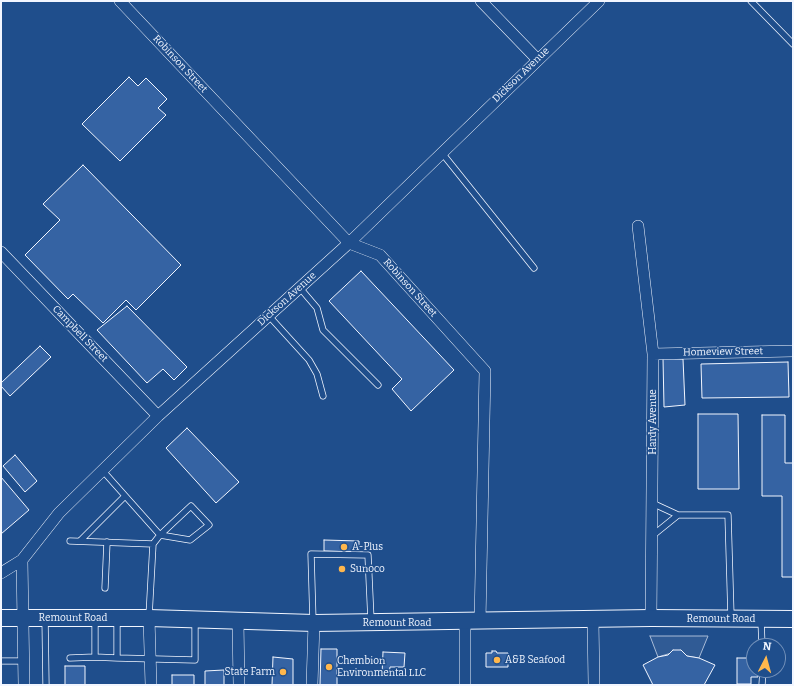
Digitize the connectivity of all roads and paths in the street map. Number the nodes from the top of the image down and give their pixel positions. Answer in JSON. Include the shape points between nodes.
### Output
{"nodes":[{"id":1,"x":120,"y":1,"type":"edge"},
{"id":2,"x":481,"y":1,"type":"edge"},
{"id":3,"x":599,"y":1,"type":"edge"},
{"id":4,"x":751,"y":1,"type":"edge"},
{"id":5,"x":793,"y":44,"type":"edge"},
{"id":6,"x":537,"y":59,"type":"junction"},
{"id":7,"x":442,"y":153,"type":"junction"},
{"id":8,"x":638,"y":226,"type":"dead end"},
{"id":9,"x":349,"y":243,"type":"junction"},
{"id":10,"x":1,"y":252,"type":"edge"},
{"id":11,"x":534,"y":268,"type":"dead end"},
{"id":12,"x":300,"y":288,"type":"junction"},
{"id":13,"x":269,"y":316,"type":"junction"},
{"id":14,"x":793,"y":351,"type":"edge"},
{"id":15,"x":653,"y":354,"type":"junction"},
{"id":16,"x":378,"y":385,"type":"dead end"},
{"id":17,"x":323,"y":396,"type":"dead end"},
{"id":18,"x":158,"y":416,"type":"junction"},
{"id":19,"x":103,"y":471,"type":"junction"},
{"id":20,"x":125,"y":496,"type":"junction"},
{"id":21,"x":652,"y":503,"type":"junction"},
{"id":22,"x":678,"y":515,"type":"junction"},
{"id":23,"x":160,"y":535,"type":"junction"},
{"id":24,"x":652,"y":536,"type":"junction"},
{"id":25,"x":70,"y":541,"type":"dead end"},
{"id":26,"x":80,"y":541,"type":"junction"},
{"id":27,"x":107,"y":542,"type":"junction"},
{"id":28,"x":154,"y":544,"type":"junction"},
{"id":29,"x":22,"y":560,"type":"junction"},
{"id":30,"x":1,"y":573,"type":"edge"},
{"id":31,"x":105,"y":588,"type":"dead end"},
{"id":32,"x":1,"y":618,"type":"edge"},
{"id":33,"x":23,"y":618,"type":"junction"},
{"id":34,"x":45,"y":618,"type":"junction"},
{"id":35,"x":95,"y":618,"type":"junction"},
{"id":36,"x":117,"y":618,"type":"junction"},
{"id":37,"x":149,"y":618,"type":"junction"},
{"id":38,"x":651,"y":618,"type":"junction"},
{"id":39,"x":731,"y":619,"type":"junction"},
{"id":40,"x":761,"y":619,"type":"junction"},
{"id":41,"x":793,"y":619,"type":"edge"},
{"id":42,"x":195,"y":620,"type":"junction"},
{"id":43,"x":593,"y":620,"type":"junction"},
{"id":44,"x":238,"y":621,"type":"junction"},
{"id":45,"x":472,"y":622,"type":"junction"},
{"id":46,"x":314,"y":623,"type":"junction"},
{"id":47,"x":371,"y":623,"type":"junction"},
{"id":48,"x":762,"y":638,"type":"edge"},
{"id":49,"x":70,"y":658,"type":"dead end"},
{"id":50,"x":96,"y":658,"type":"junction"},
{"id":51,"x":117,"y":658,"type":"junction"},
{"id":52,"x":150,"y":658,"type":"junction"},
{"id":53,"x":1,"y":661,"type":"edge"},
{"id":54,"x":24,"y":661,"type":"junction"},
{"id":55,"x":24,"y":685,"type":"edge"},
{"id":56,"x":46,"y":685,"type":"edge"},
{"id":57,"x":151,"y":685,"type":"edge"},
{"id":58,"x":239,"y":685,"type":"edge"},
{"id":59,"x":312,"y":685,"type":"edge"},
{"id":60,"x":465,"y":685,"type":"edge"},
{"id":61,"x":594,"y":685,"type":"edge"}],
"edges":[{"from":1,"to":9,"type":"street","name":"Robinson Street"},
{"from":2,"to":6,"type":"street"},
{"from":3,"to":6,"type":"street","name":"Dickson Avenue"},
{"from":4,"to":5,"type":"lane"},
{"from":6,"to":7,"type":"street","name":"Dickson Avenue"},
{"from":7,"to":9,"type":"street","name":"Dickson Avenue"},
{"from":7,"to":11,"type":"lane"},
{"from":8,"to":15,"type":"street","name":"Hardy Avenue"},
{"from":9,"to":12,"type":"street","name":"Dickson Avenue"},
{"from":9,"to":45,"type":"street","name":"Robinson Street","via":[[380,254],[484,371]]},
{"from":10,"to":18,"type":"street","name":"Campbell Street"},
{"from":12,"to":13,"type":"street","name":"Dickson Avenue"},
{"from":12,"to":16,"type":"lane","via":[[318,308],[323,330]]},
{"from":13,"to":17,"type":"lane","via":[[309,360],[317,374]]},
{"from":13,"to":18,"type":"street","name":"Dickson Avenue"},
{"from":14,"to":15,"type":"street","name":"Homeview Street"},
{"from":15,"to":21,"type":"street","name":"Hardy Avenue"},
{"from":18,"to":19,"type":"street","name":"Dickson Avenue"},
{"from":19,"to":20,"type":"lane"},
{"from":19,"to":29,"type":"street","name":"Dickson Avenue","via":[[59,513]]},
{"from":20,"to":23,"type":"lane"},
{"from":20,"to":26,"type":"lane"},
{"from":21,"to":22,"type":"lane"},
{"from":21,"to":24,"type":"street","name":"Hardy Avenue"},
{"from":22,"to":24,"type":"lane"},
{"from":22,"to":39,"type":"lane","via":[[728,515]]},
{"from":23,"to":23,"type":"lane","via":[[190,540],[209,525],[191,506]]},
{"from":23,"to":28,"type":"lane"},
{"from":24,"to":38,"type":"street","name":"Hardy Avenue"},
{"from":25,"to":26,"type":"lane"},
{"from":26,"to":27,"type":"lane"},
{"from":27,"to":28,"type":"lane"},
{"from":27,"to":31,"type":"lane"},
{"from":28,"to":37,"type":"lane"},
{"from":29,"to":30,"type":"street"},
{"from":29,"to":33,"type":"street"},
{"from":32,"to":33,"type":"main road","name":"Remount Road"},
{"from":33,"to":34,"type":"main road","name":"Remount Road"},
{"from":33,"to":54,"type":"street"},
{"from":34,"to":35,"type":"main road","name":"Remount Road"},
{"from":34,"to":56,"type":"lane"},
{"from":35,"to":36,"type":"main road","name":"Remount Road"},
{"from":35,"to":50,"type":"lane"},
{"from":36,"to":37,"type":"main road","name":"Remount Road"},
{"from":36,"to":51,"type":"lane"},
{"from":37,"to":42,"type":"main road","name":"Remount Road"},
{"from":37,"to":52,"type":"street"},
{"from":38,"to":39,"type":"main road","name":"Remount Road"},
{"from":38,"to":43,"type":"main road","name":"Remount Road"},
{"from":39,"to":40,"type":"main road","name":"Remount Road"},
{"from":40,"to":41,"type":"main road","name":"Remount Road"},
{"from":40,"to":48,"type":"lane"},
{"from":42,"to":44,"type":"main road","name":"Remount Road"},
{"from":42,"to":52,"type":"lane","via":[[195,660]]},
{"from":43,"to":45,"type":"main road","name":"Remount Road"},
{"from":43,"to":61,"type":"street"},
{"from":44,"to":46,"type":"main road","name":"Remount Road"},
{"from":44,"to":58,"type":"street"},
{"from":45,"to":47,"type":"main road","name":"Remount Road"},
{"from":45,"to":60,"type":"street","name":"Robinson Street"},
{"from":46,"to":47,"type":"main road","name":"Remount Road"},
{"from":46,"to":47,"type":"lane","via":[[310,554],[368,555]]},
{"from":46,"to":59,"type":"street"},
{"from":49,"to":50,"type":"lane"},
{"from":50,"to":51,"type":"lane"},
{"from":51,"to":52,"type":"lane"},
{"from":52,"to":57,"type":"street"},
{"from":53,"to":54,"type":"lane"},
{"from":54,"to":55,"type":"street"}]}
